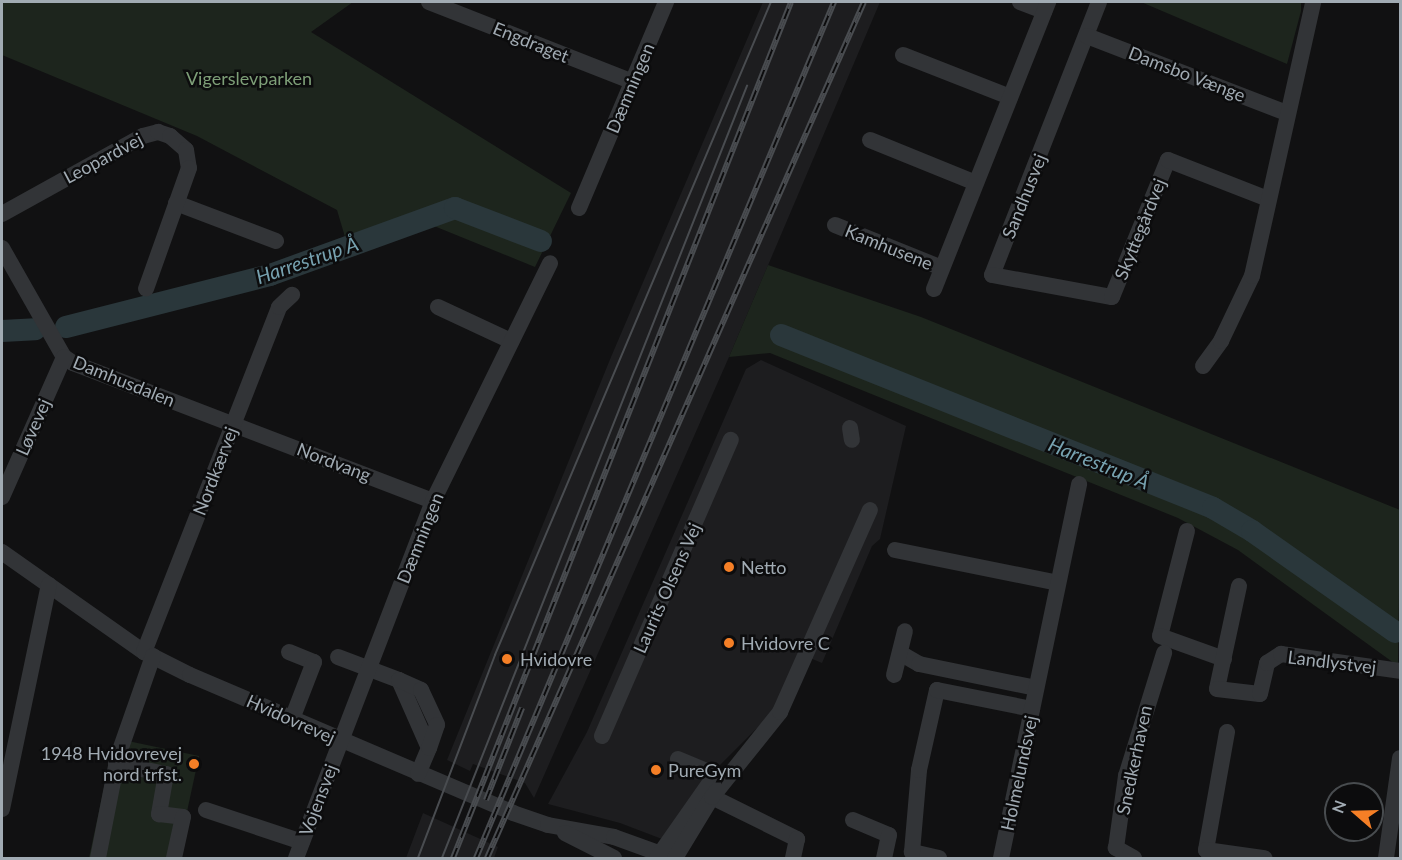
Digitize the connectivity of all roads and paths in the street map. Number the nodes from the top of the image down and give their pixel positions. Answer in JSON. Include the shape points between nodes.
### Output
{"nodes":[{"id":1,"x":429,"y":2,"type":"edge"},
{"id":2,"x":666,"y":2,"type":"edge"},
{"id":3,"x":1020,"y":2,"type":"edge"},
{"id":4,"x":1099,"y":2,"type":"edge"},
{"id":5,"x":1313,"y":2,"type":"edge"},
{"id":6,"x":1046,"y":6,"type":"edge"},
{"id":7,"x":1087,"y":36,"type":"junction"},
{"id":8,"x":903,"y":55,"type":"dead end"},
{"id":9,"x":633,"y":82,"type":"junction"},
{"id":10,"x":1010,"y":97,"type":"junction"},
{"id":11,"x":1287,"y":113,"type":"junction"},
{"id":12,"x":870,"y":140,"type":"dead end"},
{"id":13,"x":976,"y":183,"type":"junction"},
{"id":14,"x":1268,"y":199,"type":"junction"},
{"id":15,"x":176,"y":203,"type":"junction"},
{"id":16,"x":579,"y":208,"type":"dead end"},
{"id":17,"x":2,"y":214,"type":"edge"},
{"id":18,"x":835,"y":225,"type":"dead end"},
{"id":19,"x":276,"y":241,"type":"dead end"},
{"id":20,"x":2,"y":248,"type":"edge"},
{"id":21,"x":550,"y":263,"type":"dead end"},
{"id":22,"x":942,"y":268,"type":"junction"},
{"id":23,"x":146,"y":289,"type":"dead end"},
{"id":24,"x":933,"y":289,"type":"dead end"},
{"id":25,"x":292,"y":295,"type":"dead end"},
{"id":26,"x":1112,"y":297,"type":"joint"},
{"id":27,"x":438,"y":308,"type":"dead end"},
{"id":28,"x":512,"y":341,"type":"junction"},
{"id":29,"x":64,"y":357,"type":"junction"},
{"id":30,"x":1203,"y":366,"type":"dead end"},
{"id":31,"x":234,"y":424,"type":"junction"},
{"id":32,"x":731,"y":440,"type":"dead end"},
{"id":33,"x":1079,"y":484,"type":"dead end"},
{"id":34,"x":2,"y":497,"type":"edge"},
{"id":35,"x":433,"y":501,"type":"junction"},
{"id":36,"x":870,"y":510,"type":"dead end"},
{"id":37,"x":1187,"y":531,"type":"dead end"},
{"id":38,"x":895,"y":550,"type":"dead end"},
{"id":39,"x":2,"y":552,"type":"edge"},
{"id":40,"x":1058,"y":582,"type":"junction"},
{"id":41,"x":49,"y":585,"type":"junction"},
{"id":42,"x":1239,"y":586,"type":"dead end"},
{"id":43,"x":905,"y":631,"type":"dead end"},
{"id":44,"x":290,"y":652,"type":"dead end"},
{"id":45,"x":900,"y":653,"type":"junction"},
{"id":46,"x":1164,"y":653,"type":"dead end"},
{"id":47,"x":149,"y":654,"type":"junction"},
{"id":48,"x":338,"y":657,"type":"dead end"},
{"id":49,"x":1224,"y":659,"type":"junction"},
{"id":50,"x":369,"y":669,"type":"junction"},
{"id":51,"x":1401,"y":671,"type":"edge"},
{"id":52,"x":894,"y":675,"type":"dead end"},
{"id":53,"x":1036,"y":688,"type":"junction"},
{"id":54,"x":1032,"y":709,"type":"junction"},
{"id":55,"x":292,"y":719,"type":"junction"},
{"id":56,"x":768,"y":727,"type":"junction"},
{"id":57,"x":1227,"y":732,"type":"dead end"},
{"id":58,"x":602,"y":736,"type":"dead end"},
{"id":59,"x":341,"y":741,"type":"junction"},
{"id":60,"x":1401,"y":758,"type":"edge"},
{"id":61,"x":678,"y":759,"type":"dead end"},
{"id":62,"x":116,"y":764,"type":"junction"},
{"id":63,"x":418,"y":774,"type":"junction"},
{"id":64,"x":716,"y":775,"type":"junction"},
{"id":65,"x":712,"y":797,"type":"junction"},
{"id":66,"x":2,"y":809,"type":"edge"},
{"id":67,"x":206,"y":810,"type":"dead end"},
{"id":68,"x":854,"y":820,"type":"dead end"},
{"id":69,"x":548,"y":825,"type":"junction"},
{"id":70,"x":302,"y":842,"type":"junction"},
{"id":71,"x":905,"y":855,"type":"edge"},
{"id":72,"x":666,"y":857,"type":"edge"},
{"id":73,"x":98,"y":858,"type":"edge"},
{"id":74,"x":174,"y":858,"type":"edge"},
{"id":75,"x":296,"y":858,"type":"edge"},
{"id":76,"x":614,"y":858,"type":"edge"},
{"id":77,"x":793,"y":858,"type":"edge"},
{"id":78,"x":884,"y":858,"type":"edge"},
{"id":79,"x":939,"y":858,"type":"edge"},
{"id":80,"x":1001,"y":858,"type":"edge"},
{"id":81,"x":1134,"y":858,"type":"edge"},
{"id":82,"x":1264,"y":858,"type":"edge"},
{"id":83,"x":1386,"y":858,"type":"edge"}],
"edges":[{"from":1,"to":9,"type":"street","name":"Engdraget"},
{"from":2,"to":9,"type":"street","name":"Dæmningen"},
{"from":3,"to":6,"type":"street","name":"Kamhusene"},
{"from":4,"to":7,"type":"street","name":"Sandhusvej"},
{"from":5,"to":11,"type":"street"},
{"from":6,"to":10,"type":"street","name":"Kamhusene"},
{"from":7,"to":11,"type":"street","name":"Damsbo Vænge"},
{"from":7,"to":26,"type":"street","name":"Sandhusvej","via":[[992,275]]},
{"from":8,"to":10,"type":"street"},
{"from":9,"to":16,"type":"street","name":"Dæmningen"},
{"from":10,"to":13,"type":"street","name":"Kamhusene"},
{"from":11,"to":14,"type":"street"},
{"from":12,"to":13,"type":"street"},
{"from":13,"to":22,"type":"street","name":"Kamhusene"},
{"from":14,"to":26,"type":"street","name":"Skyttegårdvej","via":[[1168,160]]},
{"from":14,"to":30,"type":"street","via":[[1247,290],[1221,341]]},
{"from":15,"to":17,"type":"street","name":"Leopardvej","via":[[190,156],[176,140],[158,132],[143,136]]},
{"from":15,"to":19,"type":"street"},
{"from":15,"to":23,"type":"street","name":"Leopardvej"},
{"from":18,"to":22,"type":"street","name":"Kamhusene"},
{"from":20,"to":29,"type":"street","name":"Damhusdalen"},
{"from":21,"to":28,"type":"street","name":"Dæmningen"},
{"from":22,"to":24,"type":"street","name":"Kamhusene"},
{"from":25,"to":31,"type":"street","name":"Nordkærvej","via":[[279,307]]},
{"from":27,"to":28,"type":"street"},
{"from":28,"to":35,"type":"street","name":"Dæmningen"},
{"from":29,"to":31,"type":"street","name":"Damhusdalen"},
{"from":29,"to":34,"type":"street","name":"Løvevej"},
{"from":31,"to":35,"type":"street","name":"Nordvang"},
{"from":31,"to":47,"type":"street","name":"Nordkærvej"},
{"from":32,"to":58,"type":"street","name":"Laurits Olsens Vej"},
{"from":33,"to":40,"type":"street","name":"Holmelundsvej"},
{"from":35,"to":50,"type":"street","name":"Dæmningen"},
{"from":36,"to":56,"type":"street","via":[[789,696]]},
{"from":37,"to":49,"type":"street","via":[[1160,636]]},
{"from":38,"to":40,"type":"street"},
{"from":39,"to":41,"type":"street","name":"Hvidovrevej"},
{"from":40,"to":53,"type":"street","name":"Holmelundsvej"},
{"from":41,"to":47,"type":"street","name":"Hvidovrevej"},
{"from":41,"to":66,"type":"street"},
{"from":42,"to":49,"type":"street","name":"Landlystvej"},
{"from":43,"to":45,"type":"street"},
{"from":44,"to":55,"type":"street","via":[[314,662]]},
{"from":45,"to":52,"type":"street"},
{"from":45,"to":53,"type":"street","via":[[919,664]]},
{"from":46,"to":81,"type":"street","name":"Snedkerhaven","via":[[1126,776],[1116,849]]},
{"from":47,"to":55,"type":"street","name":"Hvidovrevej"},
{"from":47,"to":62,"type":"street","name":"Nordkærvej"},
{"from":48,"to":50,"type":"street"},
{"from":49,"to":51,"type":"street","name":"Landlystvej","via":[[1217,690],[1260,694],[1267,663],[1281,654]]},
{"from":50,"to":59,"type":"street","name":"Dæmningen"},
{"from":50,"to":63,"type":"street","via":[[399,680],[429,748]]},
{"from":53,"to":54,"type":"street","name":"Holmelundsvej"},
{"from":54,"to":71,"type":"street","via":[[937,690]]},
{"from":54,"to":80,"type":"street","name":"Holmelundsvej"},
{"from":55,"to":59,"type":"street","name":"Hvidovrevej"},
{"from":56,"to":64,"type":"street"},
{"from":56,"to":65,"type":"street"},
{"from":57,"to":82,"type":"street","via":[[1206,850]]},
{"from":59,"to":63,"type":"street","name":"Hvidovrevej"},
{"from":59,"to":70,"type":"street","name":"Vojensvej"},
{"from":60,"to":83,"type":"street"},
{"from":61,"to":64,"type":"street"},
{"from":62,"to":73,"type":"street","name":"Nordkærvej"},
{"from":62,"to":74,"type":"street","via":[[166,774],[159,813],[183,817]]},
{"from":63,"to":69,"type":"street","name":"Hvidovrevej"},
{"from":64,"to":72,"type":"street"},
{"from":65,"to":72,"type":"street"},
{"from":65,"to":77,"type":"street","via":[[797,839]]},
{"from":67,"to":70,"type":"street"},
{"from":68,"to":78,"type":"street","via":[[889,835]]},
{"from":69,"to":72,"type":"street","name":"Hvidovrevej","via":[[614,837]]},
{"from":69,"to":76,"type":"street","name":"Hvidovrevej"},
{"from":70,"to":75,"type":"street","name":"Vojensvej"},
{"from":71,"to":79,"type":"street"}]}
